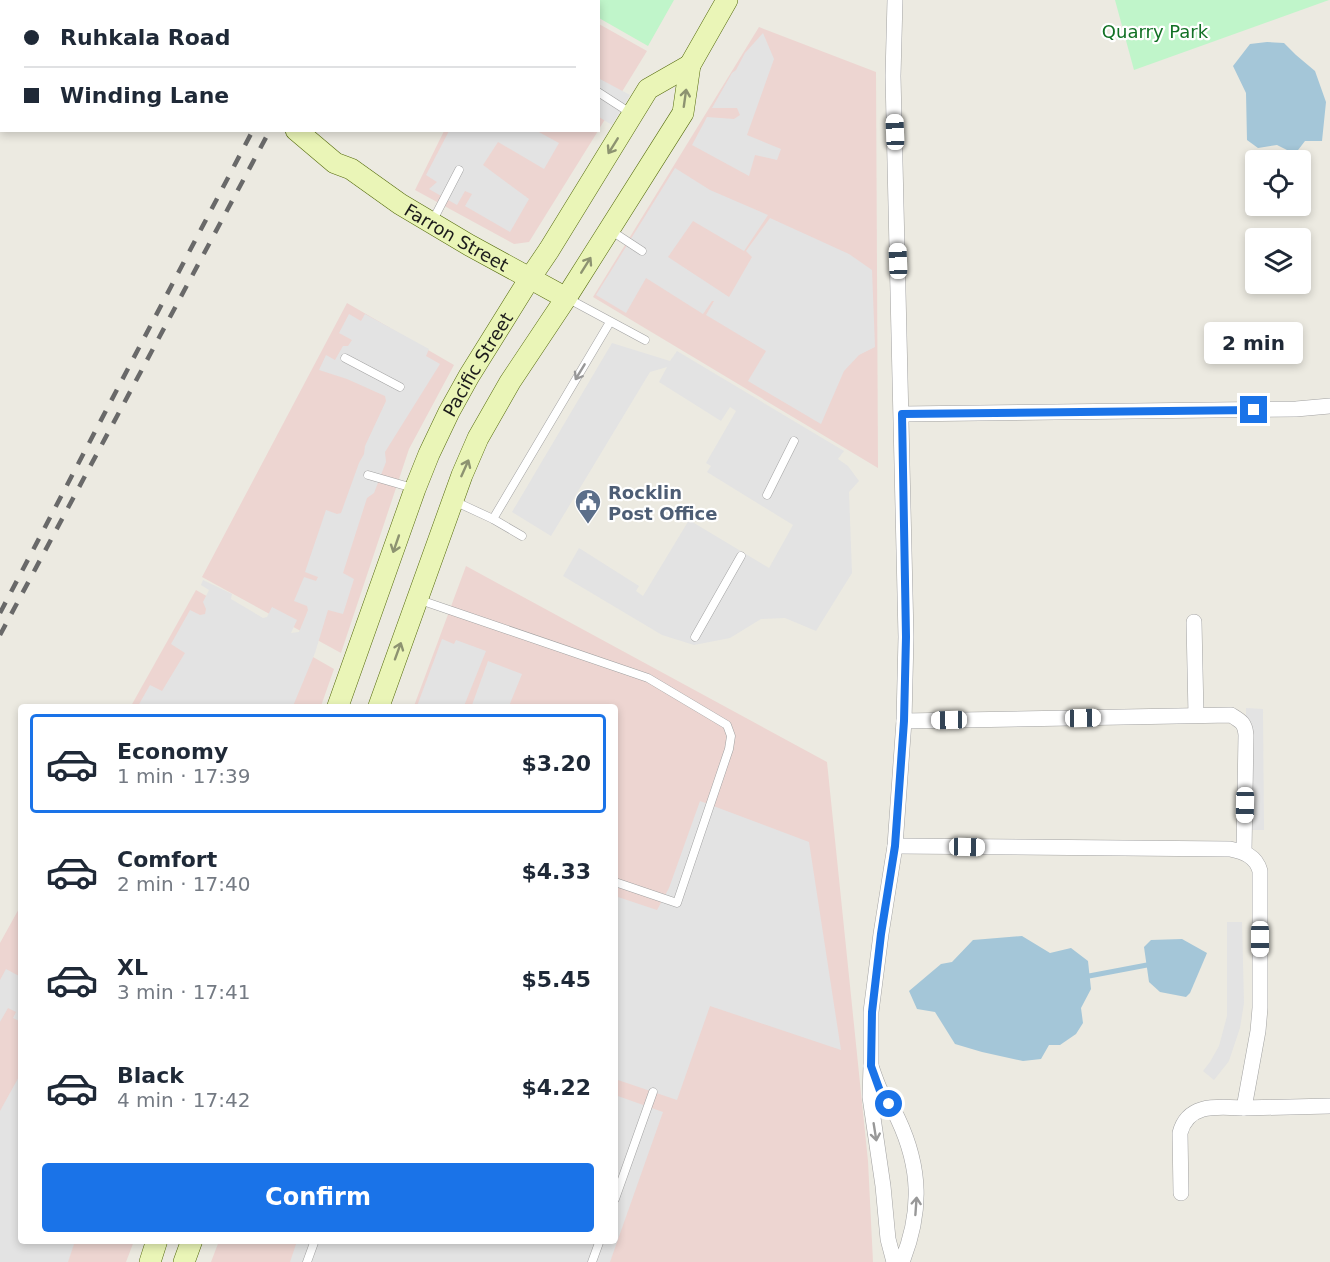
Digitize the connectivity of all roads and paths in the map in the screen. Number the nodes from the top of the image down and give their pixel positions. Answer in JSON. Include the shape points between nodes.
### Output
{"nodes":[{"id":1,"x":727,"y":0,"type":"edge"},
{"id":2,"x":895,"y":0,"type":"edge"},
{"id":3,"x":690,"y":65,"type":"junction"},
{"id":4,"x":600,"y":93,"type":"edge"},
{"id":5,"x":633,"y":114,"type":"junction"},
{"id":6,"x":298,"y":132,"type":"edge"},
{"id":7,"x":314,"y":132,"type":"edge"},
{"id":8,"x":351,"y":170,"type":"junction"},
{"id":9,"x":459,"y":170,"type":"dead end"},
{"id":10,"x":431,"y":223,"type":"junction"},
{"id":11,"x":609,"y":229,"type":"junction"},
{"id":12,"x":642,"y":251,"type":"dead end"},
{"id":13,"x":530,"y":278,"type":"junction"},
{"id":14,"x":566,"y":298,"type":"junction"},
{"id":15,"x":610,"y":322,"type":"junction"},
{"id":16,"x":645,"y":340,"type":"dead end"},
{"id":17,"x":345,"y":358,"type":"dead end"},
{"id":18,"x":400,"y":387,"type":"dead end"},
{"id":19,"x":1330,"y":406,"type":"edge"},
{"id":20,"x":902,"y":414,"type":"junction"},
{"id":21,"x":794,"y":441,"type":"dead end"},
{"id":22,"x":368,"y":475,"type":"dead end"},
{"id":23,"x":415,"y":489,"type":"junction"},
{"id":24,"x":767,"y":495,"type":"dead end"},
{"id":25,"x":453,"y":500,"type":"junction"},
{"id":26,"x":493,"y":519,"type":"junction"},
{"id":27,"x":522,"y":536,"type":"dead end"},
{"id":28,"x":741,"y":556,"type":"dead end"},
{"id":29,"x":417,"y":600,"type":"junction"},
{"id":30,"x":1194,"y":622,"type":"dead end"},
{"id":31,"x":695,"y":637,"type":"dead end"},
{"id":32,"x":339,"y":704,"type":"edge"},
{"id":33,"x":380,"y":704,"type":"edge"},
{"id":34,"x":1196,"y":715,"type":"junction"},
{"id":35,"x":904,"y":721,"type":"junction"},
{"id":36,"x":895,"y":846,"type":"junction"},
{"id":37,"x":1244,"y":852,"type":"junction"},
{"id":38,"x":618,"y":883,"type":"edge"},
{"id":39,"x":871,"y":1066,"type":"junction"},
{"id":40,"x":653,"y":1092,"type":"dead end"},
{"id":41,"x":1330,"y":1106,"type":"edge"},
{"id":42,"x":1244,"y":1107,"type":"junction"},
{"id":43,"x":618,"y":1191,"type":"edge"},
{"id":44,"x":1181,"y":1193,"type":"dead end"},
{"id":45,"x":157,"y":1244,"type":"edge"},
{"id":46,"x":191,"y":1244,"type":"edge"},
{"id":47,"x":314,"y":1244,"type":"edge"},
{"id":48,"x":599,"y":1244,"type":"edge"},
{"id":49,"x":150,"y":1262,"type":"edge"},
{"id":50,"x":184,"y":1262,"type":"edge"},
{"id":51,"x":307,"y":1262,"type":"edge"},
{"id":52,"x":592,"y":1262,"type":"edge"},
{"id":53,"x":894,"y":1262,"type":"edge"},
{"id":54,"x":902,"y":1262,"type":"edge"}],
"edges":[{"from":1,"to":3,"type":"main road","name":"Pacific Street"},
{"from":2,"to":20,"type":"street","via":[[893,76]]},
{"from":3,"to":5,"type":"main road","name":"Pacific Street","via":[[648,89]]},
{"from":11,"to":3,"type":"main road","name":"Pacific Street","one_way":true,"via":[[683,113]]},
{"from":4,"to":5,"type":"lane"},
{"from":5,"to":13,"type":"main road","name":"Pacific Street","one_way":true},
{"from":6,"to":8,"type":"main road","name":"Farron Street","via":[[335,163]]},
{"from":7,"to":8,"type":"main road","name":"Farron Street","via":[[342,155]]},
{"from":8,"to":10,"type":"main road","name":"Farron Street"},
{"from":9,"to":10,"type":"lane"},
{"from":10,"to":13,"type":"main road","name":"Farron Street"},
{"from":11,"to":12,"type":"lane"},
{"from":14,"to":11,"type":"main road","name":"Pacific Street","one_way":true},
{"from":13,"to":14,"type":"main road","name":"Farron Street"},
{"from":13,"to":23,"type":"main road","name":"Pacific Street","via":[[449,412]]},
{"from":14,"to":15,"type":"lane"},
{"from":25,"to":14,"type":"main road","name":"Pacific Street","one_way":true,"via":[[487,422]]},
{"from":15,"to":16,"type":"lane"},
{"from":15,"to":26,"type":"lane","one_way":true},
{"from":17,"to":18,"type":"lane"},
{"from":19,"to":20,"type":"street"},
{"from":20,"to":35,"type":"street"},
{"from":21,"to":24,"type":"lane"},
{"from":22,"to":23,"type":"lane"},
{"from":23,"to":32,"type":"main road","name":"Pacific Street","one_way":true},
{"from":25,"to":26,"type":"lane"},
{"from":25,"to":29,"type":"main road","name":"Pacific Street"},
{"from":26,"to":27,"type":"lane"},
{"from":28,"to":31,"type":"lane"},
{"from":33,"to":29,"type":"main road","name":"Pacific Street","one_way":true},
{"from":29,"to":38,"type":"lane","via":[[648,678],[727,726],[731,736],[729,749],[677,903]]},
{"from":30,"to":34,"type":"street"},
{"from":34,"to":35,"type":"street"},
{"from":34,"to":37,"type":"street","via":[[1231,715],[1245,726]]},
{"from":35,"to":36,"type":"street"},
{"from":36,"to":37,"type":"street"},
{"from":36,"to":39,"type":"street","via":[[872,1012]]},
{"from":37,"to":42,"type":"street","via":[[1260,871],[1260,1008]]},
{"from":39,"to":53,"type":"street","one_way":true,"via":[[870,1097]]},
{"from":54,"to":39,"type":"street","one_way":true,"via":[[913,1229],[916,1174],[905,1135]]},
{"from":40,"to":43,"type":"lane"},
{"from":41,"to":42,"type":"street"},
{"from":42,"to":44,"type":"street","via":[[1210,1106],[1185,1121],[1180,1133]]},
{"from":45,"to":49,"type":"main road"},
{"from":46,"to":50,"type":"main road"},
{"from":47,"to":51,"type":"lane"},
{"from":48,"to":52,"type":"lane"}]}
